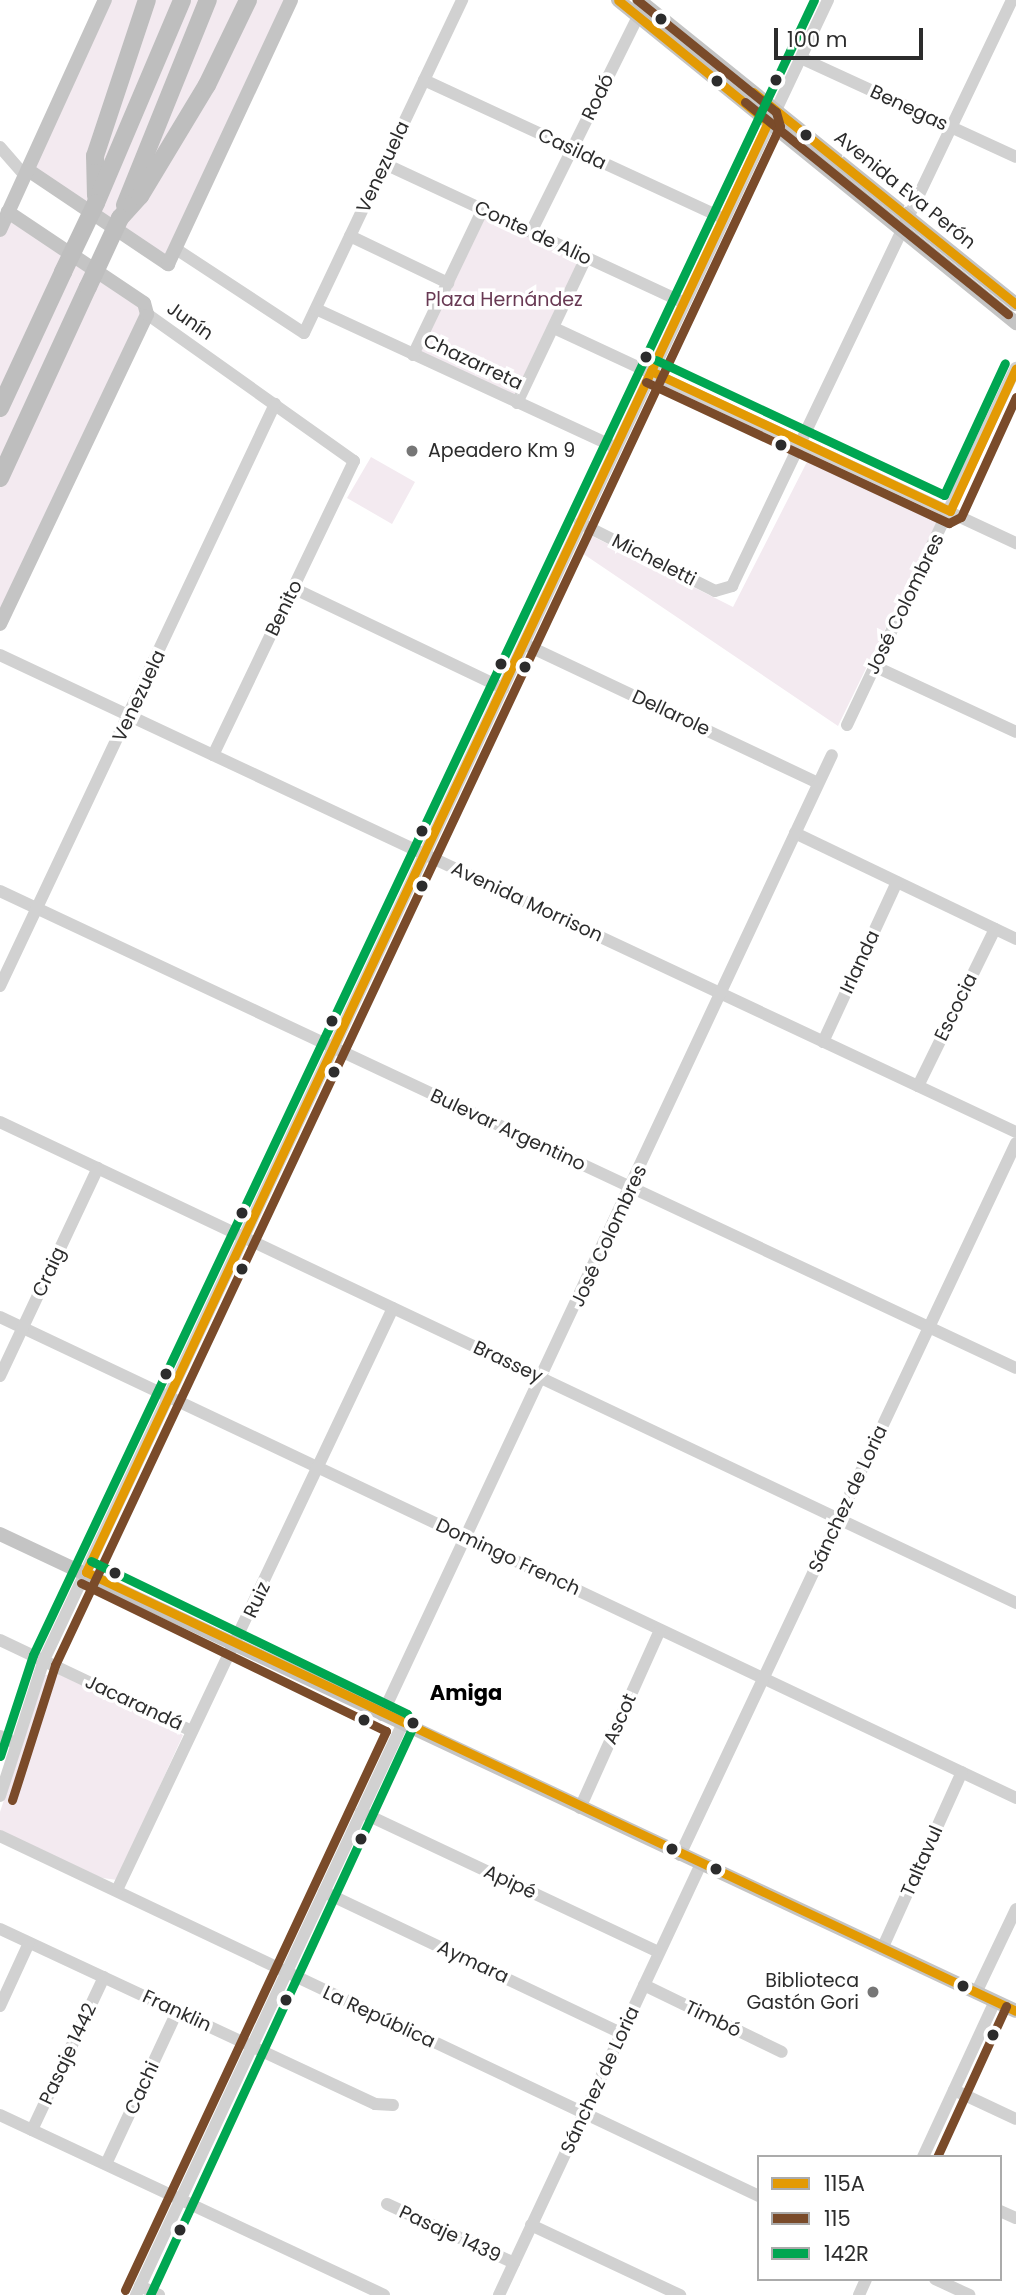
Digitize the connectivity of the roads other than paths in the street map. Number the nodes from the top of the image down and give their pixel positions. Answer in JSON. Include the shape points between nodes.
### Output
{"nodes":[{"id":1,"x":105,"y":0,"type":"edge"},
{"id":2,"x":147,"y":0,"type":"edge"},
{"id":3,"x":182,"y":0,"type":"edge"},
{"id":4,"x":208,"y":0,"type":"edge"},
{"id":5,"x":248,"y":0,"type":"edge"},
{"id":6,"x":292,"y":0,"type":"edge"},
{"id":7,"x":462,"y":0,"type":"edge"},
{"id":8,"x":618,"y":0,"type":"edge"},
{"id":9,"x":828,"y":0,"type":"edge"},
{"id":10,"x":1012,"y":0,"type":"edge"},
{"id":11,"x":641,"y":5,"type":"edge"},
{"id":12,"x":803,"y":59,"type":"junction"},
{"id":13,"x":424,"y":80,"type":"junction"},
{"id":14,"x":772,"y":116,"type":"junction"},
{"id":15,"x":951,"y":127,"type":"junction"},
{"id":16,"x":0,"y":147,"type":"edge"},
{"id":17,"x":572,"y":149,"type":"junction"},
{"id":18,"x":1016,"y":157,"type":"edge"},
{"id":19,"x":384,"y":164,"type":"junction"},
{"id":20,"x":27,"y":173,"type":"junction"},
{"id":21,"x":96,"y":203,"type":"junction"},
{"id":22,"x":483,"y":209,"type":"junction"},
{"id":23,"x":8,"y":212,"type":"junction"},
{"id":24,"x":721,"y":217,"type":"junction"},
{"id":25,"x":120,"y":218,"type":"junction"},
{"id":26,"x":906,"y":224,"type":"junction"},
{"id":27,"x":0,"y":230,"type":"edge"},
{"id":28,"x":531,"y":232,"type":"junction"},
{"id":29,"x":351,"y":236,"type":"junction"},
{"id":30,"x":176,"y":248,"type":"junction"},
{"id":31,"x":586,"y":258,"type":"junction"},
{"id":32,"x":448,"y":283,"type":"junction"},
{"id":33,"x":682,"y":302,"type":"junction"},
{"id":34,"x":1016,"y":304,"type":"edge"},
{"id":35,"x":316,"y":309,"type":"junction"},
{"id":36,"x":147,"y":314,"type":"junction"},
{"id":37,"x":1016,"y":323,"type":"edge"},
{"id":38,"x":554,"y":328,"type":"junction"},
{"id":39,"x":413,"y":355,"type":"junction"},
{"id":40,"x":1016,"y":369,"type":"edge"},
{"id":41,"x":651,"y":371,"type":"junction"},
{"id":42,"x":517,"y":403,"type":"junction"},
{"id":43,"x":275,"y":404,"type":"junction"},
{"id":44,"x":0,"y":408,"type":"edge"},
{"id":45,"x":801,"y":442,"type":"junction"},
{"id":46,"x":615,"y":447,"type":"junction"},
{"id":47,"x":355,"y":461,"type":"joint"},
{"id":48,"x":0,"y":478,"type":"edge"},
{"id":49,"x":950,"y":512,"type":"junction"},
{"id":50,"x":580,"y":523,"type":"junction"},
{"id":51,"x":1016,"y":543,"type":"edge"},
{"id":52,"x":293,"y":588,"type":"junction"},
{"id":53,"x":0,"y":624,"type":"edge"},
{"id":54,"x":524,"y":644,"type":"junction"},
{"id":55,"x":0,"y":655,"type":"edge"},
{"id":56,"x":876,"y":667,"type":"junction"},
{"id":57,"x":503,"y":688,"type":"junction"},
{"id":58,"x":130,"y":716,"type":"junction"},
{"id":59,"x":847,"y":725,"type":"dead end"},
{"id":60,"x":1016,"y":733,"type":"edge"},
{"id":61,"x":213,"y":755,"type":"junction"},
{"id":62,"x":832,"y":755,"type":"dead end"},
{"id":63,"x":818,"y":783,"type":"junction"},
{"id":64,"x":795,"y":833,"type":"junction"},
{"id":65,"x":424,"y":854,"type":"junction"},
{"id":66,"x":897,"y":882,"type":"junction"},
{"id":67,"x":0,"y":891,"type":"edge"},
{"id":68,"x":37,"y":909,"type":"junction"},
{"id":69,"x":995,"y":929,"type":"junction"},
{"id":70,"x":1016,"y":939,"type":"edge"},
{"id":71,"x":0,"y":986,"type":"edge"},
{"id":72,"x":721,"y":994,"type":"junction"},
{"id":73,"x":823,"y":1042,"type":"junction"},
{"id":74,"x":333,"y":1048,"type":"junction"},
{"id":75,"x":918,"y":1086,"type":"junction"},
{"id":76,"x":0,"y":1122,"type":"edge"},
{"id":77,"x":1016,"y":1132,"type":"edge"},
{"id":78,"x":1016,"y":1143,"type":"edge"},
{"id":79,"x":98,"y":1168,"type":"junction"},
{"id":80,"x":632,"y":1188,"type":"junction"},
{"id":81,"x":244,"y":1238,"type":"junction"},
{"id":82,"x":394,"y":1308,"type":"junction"},
{"id":83,"x":0,"y":1317,"type":"edge"},
{"id":84,"x":929,"y":1327,"type":"junction"},
{"id":85,"x":23,"y":1328,"type":"junction"},
{"id":86,"x":1016,"y":1368,"type":"edge"},
{"id":87,"x":0,"y":1376,"type":"edge"},
{"id":88,"x":543,"y":1379,"type":"junction"},
{"id":89,"x":168,"y":1398,"type":"junction"},
{"id":90,"x":319,"y":1468,"type":"junction"},
{"id":91,"x":839,"y":1519,"type":"junction"},
{"id":92,"x":0,"y":1534,"type":"edge"},
{"id":93,"x":467,"y":1538,"type":"junction"},
{"id":94,"x":86,"y":1572,"type":"junction"},
{"id":95,"x":1016,"y":1603,"type":"edge"},
{"id":96,"x":660,"y":1630,"type":"junction"},
{"id":97,"x":0,"y":1640,"type":"edge"},
{"id":98,"x":236,"y":1644,"type":"junction"},
{"id":99,"x":44,"y":1660,"type":"junction"},
{"id":100,"x":763,"y":1678,"type":"junction"},
{"id":101,"x":382,"y":1715,"type":"junction"},
{"id":102,"x":402,"y":1725,"type":"junction"},
{"id":103,"x":192,"y":1731,"type":"junction"},
{"id":104,"x":0,"y":1736,"type":"edge"},
{"id":105,"x":15,"y":1743,"type":"junction"},
{"id":106,"x":962,"y":1772,"type":"junction"},
{"id":107,"x":0,"y":1796,"type":"edge"},
{"id":108,"x":1016,"y":1798,"type":"edge"},
{"id":109,"x":580,"y":1808,"type":"junction"},
{"id":110,"x":361,"y":1812,"type":"junction"},
{"id":111,"x":0,"y":1836,"type":"edge"},
{"id":112,"x":680,"y":1855,"type":"junction"},
{"id":113,"x":701,"y":1864,"type":"junction"},
{"id":114,"x":117,"y":1890,"type":"junction"},
{"id":115,"x":324,"y":1892,"type":"junction"},
{"id":116,"x":1016,"y":1909,"type":"edge"},
{"id":117,"x":0,"y":1929,"type":"edge"},
{"id":118,"x":29,"y":1943,"type":"junction"},
{"id":119,"x":882,"y":1949,"type":"junction"},
{"id":120,"x":659,"y":1952,"type":"junction"},
{"id":121,"x":286,"y":1973,"type":"junction"},
{"id":122,"x":104,"y":1978,"type":"junction"},
{"id":123,"x":644,"y":1985,"type":"junction"},
{"id":124,"x":976,"y":1993,"type":"junction"},
{"id":125,"x":995,"y":2001,"type":"junction"},
{"id":126,"x":0,"y":2006,"type":"edge"},
{"id":127,"x":1016,"y":2011,"type":"edge"},
{"id":128,"x":177,"y":2012,"type":"junction"},
{"id":129,"x":621,"y":2033,"type":"junction"},
{"id":130,"x":252,"y":2046,"type":"junction"},
{"id":131,"x":782,"y":2052,"type":"dead end"},
{"id":132,"x":954,"y":2090,"type":"junction"},
{"id":133,"x":393,"y":2105,"type":"dead end"},
{"id":134,"x":584,"y":2113,"type":"junction"},
{"id":135,"x":0,"y":2115,"type":"edge"},
{"id":136,"x":1016,"y":2119,"type":"edge"},
{"id":137,"x":32,"y":2130,"type":"junction"},
{"id":138,"x":924,"y":2155,"type":"edge"},
{"id":139,"x":106,"y":2164,"type":"junction"},
{"id":140,"x":757,"y":2195,"type":"edge"},
{"id":141,"x":181,"y":2200,"type":"junction"},
{"id":142,"x":387,"y":2204,"type":"dead end"},
{"id":143,"x":531,"y":2225,"type":"junction"},
{"id":144,"x":513,"y":2263,"type":"junction"},
{"id":145,"x":939,"y":2281,"type":"edge"},
{"id":146,"x":138,"y":2290,"type":"edge"},
{"id":147,"x":159,"y":2295,"type":"edge"},
{"id":148,"x":384,"y":2295,"type":"edge"},
{"id":149,"x":499,"y":2295,"type":"edge"},
{"id":150,"x":680,"y":2295,"type":"edge"},
{"id":151,"x":969,"y":2295,"type":"edge"}],
"edges":[{"from":1,"to":20,"type":"main road"},
{"from":2,"to":21,"type":"highway","via":[[95,156]]},
{"from":3,"to":21,"type":"highway"},
{"from":4,"to":25,"type":"highway"},
{"from":5,"to":25,"type":"highway","via":[[207,85],[140,196]]},
{"from":6,"to":30,"type":"main road"},
{"from":7,"to":13,"type":"street","name":"Venezuela"},
{"from":8,"to":11,"type":"main road","name":"Avenida Eva Perón"},
{"from":9,"to":12,"type":"street"},
{"from":10,"to":15,"type":"street"},
{"from":11,"to":14,"type":"main road","name":"Avenida Eva Perón"},
{"from":11,"to":17,"type":"street","name":"Rodó"},
{"from":12,"to":14,"type":"street"},
{"from":12,"to":15,"type":"street","name":"Benegas"},
{"from":13,"to":17,"type":"street","name":"Casilda"},
{"from":13,"to":19,"type":"street","name":"Venezuela"},
{"from":14,"to":24,"type":"street"},
{"from":14,"to":26,"type":"main road","name":"Avenida Eva Perón"},
{"from":15,"to":18,"type":"street","name":"Benegas"},
{"from":15,"to":26,"type":"street"},
{"from":16,"to":20,"type":"street"},
{"from":17,"to":24,"type":"street","name":"Casilda"},
{"from":17,"to":28,"type":"street","name":"Rodó"},
{"from":19,"to":22,"type":"street","name":"Conte de Alio"},
{"from":19,"to":29,"type":"street","name":"Venezuela"},
{"from":20,"to":23,"type":"main road"},
{"from":20,"to":30,"type":"main road","via":[[167,264]]},
{"from":21,"to":44,"type":"highway","bridge":true},
{"from":22,"to":28,"type":"street","name":"Conte de Alio"},
{"from":22,"to":32,"type":"street"},
{"from":23,"to":27,"type":"main road"},
{"from":23,"to":36,"type":"main road","name":"Junín","via":[[144,303]]},
{"from":24,"to":33,"type":"street"},
{"from":25,"to":48,"type":"highway","bridge":true},
{"from":26,"to":34,"type":"main road","name":"Avenida Eva Perón"},
{"from":26,"to":37,"type":"main road","name":"Avenida Eva Perón"},
{"from":26,"to":45,"type":"street"},
{"from":28,"to":31,"type":"street","name":"Conte de Alio"},
{"from":29,"to":32,"type":"street"},
{"from":29,"to":35,"type":"street","name":"Venezuela"},
{"from":30,"to":35,"type":"street","name":"Venezuela","via":[[303,333]]},
{"from":31,"to":33,"type":"street","name":"Conte de Alio"},
{"from":31,"to":38,"type":"street"},
{"from":32,"to":39,"type":"street"},
{"from":33,"to":41,"type":"street"},
{"from":35,"to":39,"type":"street","name":"Chazarreta"},
{"from":36,"to":43,"type":"street","name":"Junín"},
{"from":36,"to":53,"type":"main road"},
{"from":38,"to":41,"type":"street"},
{"from":38,"to":42,"type":"street"},
{"from":39,"to":42,"type":"street","name":"Chazarreta"},
{"from":40,"to":49,"type":"street","name":"José Colombres"},
{"from":41,"to":45,"type":"street"},
{"from":41,"to":46,"type":"street"},
{"from":42,"to":46,"type":"street","name":"Chazarreta"},
{"from":43,"to":47,"type":"street","name":"Junín"},
{"from":43,"to":58,"type":"street","name":"Venezuela"},
{"from":45,"to":49,"type":"street"},
{"from":45,"to":50,"type":"street","name":"Micheletti","via":[[729,590],[715,591]]},
{"from":46,"to":50,"type":"street"},
{"from":47,"to":52,"type":"street","name":"Benito"},
{"from":49,"to":51,"type":"street"},
{"from":49,"to":56,"type":"street","name":"José Colombres"},
{"from":50,"to":54,"type":"street"},
{"from":52,"to":57,"type":"street"},
{"from":52,"to":61,"type":"street","name":"Benito"},
{"from":54,"to":57,"type":"street"},
{"from":54,"to":63,"type":"street","name":"Dellarole"},
{"from":55,"to":58,"type":"street","name":"Avenida Morrison"},
{"from":56,"to":59,"type":"street","name":"José Colombres"},
{"from":56,"to":60,"type":"street"},
{"from":57,"to":65,"type":"street"},
{"from":58,"to":61,"type":"street","name":"Avenida Morrison"},
{"from":58,"to":68,"type":"street","name":"Venezuela"},
{"from":61,"to":65,"type":"street","name":"Avenida Morrison"},
{"from":62,"to":63,"type":"street","name":"José Colombres"},
{"from":63,"to":64,"type":"street","name":"José Colombres"},
{"from":64,"to":66,"type":"street"},
{"from":64,"to":72,"type":"street","name":"José Colombres"},
{"from":65,"to":72,"type":"street","name":"Avenida Morrison"},
{"from":65,"to":74,"type":"street"},
{"from":66,"to":69,"type":"street"},
{"from":66,"to":73,"type":"street","name":"Irlanda"},
{"from":67,"to":68,"type":"street","name":"Bulevar Argentino"},
{"from":68,"to":71,"type":"street","name":"Venezuela"},
{"from":68,"to":74,"type":"street","name":"Bulevar Argentino"},
{"from":69,"to":70,"type":"street"},
{"from":69,"to":75,"type":"street","name":"Escocia"},
{"from":72,"to":73,"type":"street","name":"Avenida Morrison"},
{"from":72,"to":80,"type":"street","name":"José Colombres"},
{"from":73,"to":75,"type":"street","name":"Avenida Morrison"},
{"from":74,"to":80,"type":"street","name":"Bulevar Argentino"},
{"from":74,"to":81,"type":"street"},
{"from":75,"to":77,"type":"street","name":"Avenida Morrison"},
{"from":76,"to":79,"type":"street","name":"Brassey"},
{"from":78,"to":84,"type":"street","name":"Sánchez de Loria"},
{"from":79,"to":81,"type":"street","name":"Brassey"},
{"from":79,"to":85,"type":"street","name":"Craig"},
{"from":80,"to":84,"type":"street","name":"Bulevar Argentino"},
{"from":80,"to":88,"type":"street","name":"José Colombres"},
{"from":81,"to":82,"type":"street","name":"Brassey"},
{"from":81,"to":89,"type":"street"},
{"from":82,"to":88,"type":"street","name":"Brassey"},
{"from":82,"to":90,"type":"street","name":"Ruiz"},
{"from":83,"to":85,"type":"street","name":"Domingo French"},
{"from":84,"to":86,"type":"street","name":"Bulevar Argentino"},
{"from":84,"to":91,"type":"street","name":"Sánchez de Loria"},
{"from":85,"to":87,"type":"street","name":"Craig"},
{"from":85,"to":89,"type":"street","name":"Domingo French"},
{"from":88,"to":91,"type":"street","name":"Brassey"},
{"from":88,"to":93,"type":"street","name":"José Colombres"},
{"from":89,"to":90,"type":"street","name":"Domingo French"},
{"from":89,"to":94,"type":"street"},
{"from":90,"to":93,"type":"street","name":"Domingo French"},
{"from":90,"to":98,"type":"street","name":"Ruiz"},
{"from":91,"to":95,"type":"street","name":"Brassey"},
{"from":91,"to":100,"type":"street","name":"Sánchez de Loria"},
{"from":92,"to":94,"type":"main road"},
{"from":93,"to":96,"type":"street","name":"Domingo French"},
{"from":93,"to":101,"type":"street","name":"José Colombres"},
{"from":94,"to":98,"type":"main road"},
{"from":94,"to":99,"type":"street"},
{"from":96,"to":100,"type":"street","name":"Domingo French"},
{"from":96,"to":109,"type":"street","name":"Ascot"},
{"from":97,"to":99,"type":"street","name":"Jacarandá"},
{"from":98,"to":101,"type":"main road"},
{"from":98,"to":103,"type":"street","name":"Ruiz"},
{"from":99,"to":103,"type":"street","name":"Jacarandá"},
{"from":99,"to":105,"type":"street"},
{"from":100,"to":106,"type":"street","name":"Domingo French"},
{"from":100,"to":112,"type":"street","name":"Sánchez de Loria"},
{"from":101,"to":102,"type":"main road"},
{"from":102,"to":109,"type":"main road"},
{"from":102,"to":110,"type":"street"},
{"from":103,"to":114,"type":"street","name":"Ruiz"},
{"from":104,"to":105,"type":"street"},
{"from":105,"to":107,"type":"street"},
{"from":106,"to":108,"type":"street","name":"Domingo French"},
{"from":106,"to":119,"type":"street","name":"Taltavul"},
{"from":109,"to":112,"type":"main road"},
{"from":110,"to":115,"type":"street"},
{"from":110,"to":120,"type":"street","name":"Apipé"},
{"from":111,"to":114,"type":"street","name":"La República"},
{"from":112,"to":113,"type":"main road"},
{"from":113,"to":119,"type":"main road"},
{"from":113,"to":120,"type":"street","name":"Sánchez de Loria"},
{"from":114,"to":121,"type":"street","name":"La República"},
{"from":115,"to":121,"type":"street"},
{"from":115,"to":129,"type":"street","name":"Aymara"},
{"from":116,"to":124,"type":"street"},
{"from":117,"to":118,"type":"street","name":"Franklin"},
{"from":118,"to":122,"type":"street","name":"Franklin"},
{"from":118,"to":126,"type":"street"},
{"from":119,"to":124,"type":"main road"},
{"from":120,"to":123,"type":"street","name":"Sánchez de Loria"},
{"from":121,"to":130,"type":"street"},
{"from":121,"to":134,"type":"street","name":"La República"},
{"from":122,"to":128,"type":"street","name":"Franklin"},
{"from":122,"to":137,"type":"street","name":"Pasaje 1442"},
{"from":123,"to":129,"type":"street","name":"Sánchez de Loria"},
{"from":123,"to":131,"type":"street","name":"Timbó"},
{"from":124,"to":125,"type":"main road"},
{"from":125,"to":127,"type":"main road"},
{"from":125,"to":132,"type":"street"},
{"from":128,"to":130,"type":"street","name":"Franklin"},
{"from":128,"to":139,"type":"street","name":"Cachi"},
{"from":129,"to":134,"type":"street","name":"Sánchez de Loria"},
{"from":130,"to":133,"type":"street","name":"Franklin","via":[[375,2104]]},
{"from":130,"to":141,"type":"street"},
{"from":132,"to":136,"type":"street"},
{"from":132,"to":138,"type":"street"},
{"from":134,"to":140,"type":"street","name":"La República"},
{"from":134,"to":143,"type":"street","name":"Sánchez de Loria"},
{"from":135,"to":137,"type":"street"},
{"from":137,"to":139,"type":"street"},
{"from":139,"to":141,"type":"street"},
{"from":141,"to":146,"type":"street"},
{"from":141,"to":148,"type":"street"},
{"from":142,"to":144,"type":"street","name":"Pasaje 1439"},
{"from":143,"to":144,"type":"street","name":"Sánchez de Loria"},
{"from":143,"to":150,"type":"street"},
{"from":144,"to":149,"type":"street","name":"Sánchez de Loria"},
{"from":145,"to":151,"type":"street"},
{"from":146,"to":147,"type":"street"}]}
